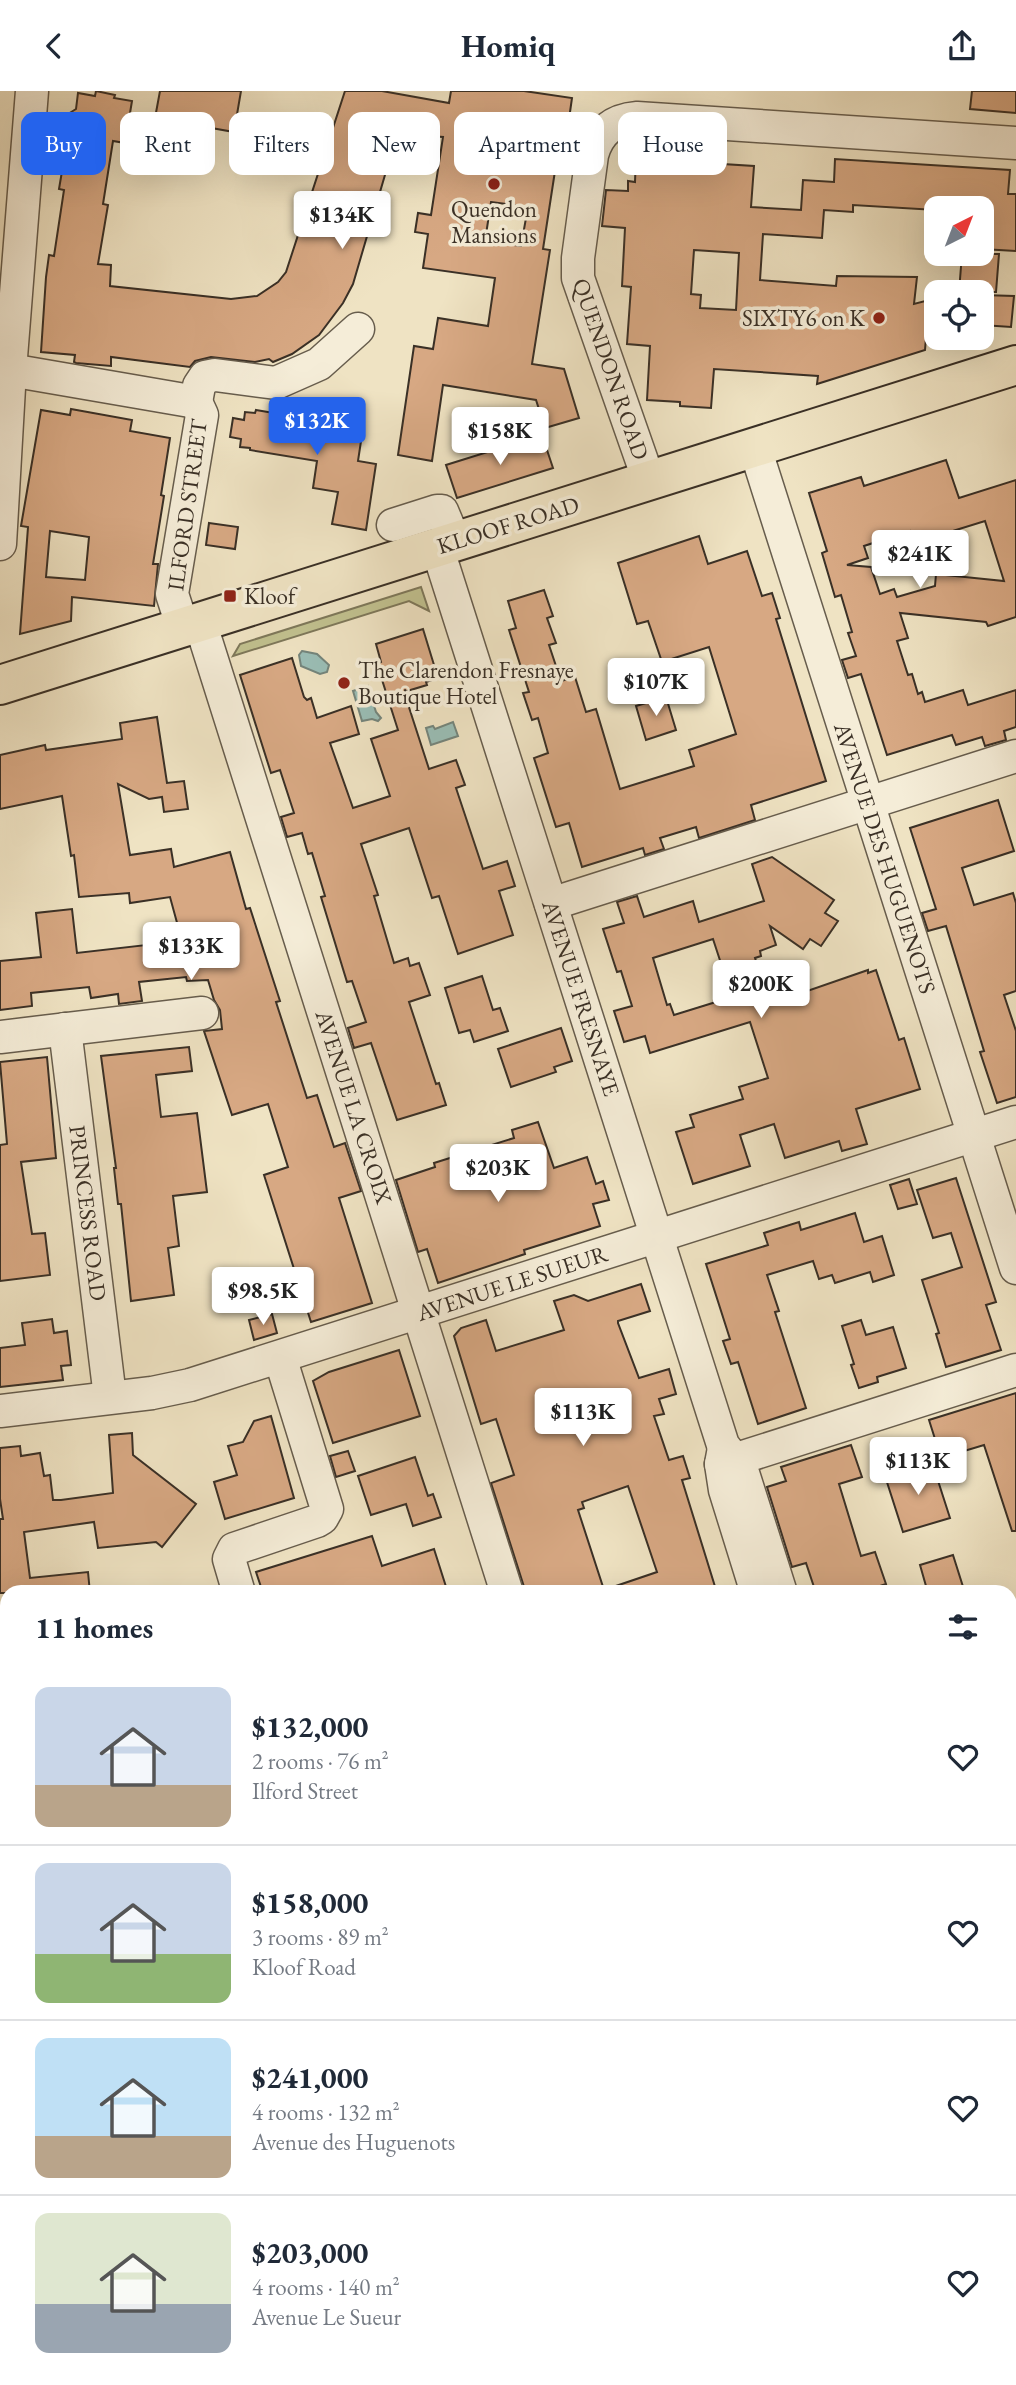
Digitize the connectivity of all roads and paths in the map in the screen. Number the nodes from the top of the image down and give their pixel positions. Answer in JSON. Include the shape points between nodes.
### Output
{"nodes":[{"id":1,"x":32,"y":91,"type":"edge"},
{"id":2,"x":14,"y":135,"type":"edge"},
{"id":3,"x":1016,"y":143,"type":"edge"},
{"id":4,"x":358,"y":329,"type":"dead end"},
{"id":5,"x":1016,"y":365,"type":"edge"},
{"id":6,"x":10,"y":370,"type":"junction"},
{"id":7,"x":196,"y":402,"type":"junction"},
{"id":8,"x":755,"y":448,"type":"junction"},
{"id":9,"x":649,"y":481,"type":"junction"},
{"id":10,"x":393,"y":525,"type":"dead end"},
{"id":11,"x":0,"y":544,"type":"edge"},
{"id":12,"x":446,"y":545,"type":"junction"},
{"id":13,"x":192,"y":625,"type":"junction"},
{"id":14,"x":0,"y":685,"type":"edge"},
{"id":15,"x":1016,"y":756,"type":"edge"},
{"id":16,"x":868,"y":803,"type":"junction"},
{"id":17,"x":551,"y":904,"type":"junction"},
{"id":18,"x":202,"y":1013,"type":"dead end"},
{"id":19,"x":65,"y":1029,"type":"junction"},
{"id":20,"x":0,"y":1037,"type":"edge"},
{"id":21,"x":1016,"y":1122,"type":"edge"},
{"id":22,"x":974,"y":1136,"type":"junction"},
{"id":23,"x":657,"y":1236,"type":"junction"},
{"id":24,"x":1016,"y":1268,"type":"edge"},
{"id":25,"x":419,"y":1313,"type":"junction"},
{"id":26,"x":280,"y":1357,"type":"junction"},
{"id":27,"x":1016,"y":1370,"type":"edge"},
{"id":28,"x":110,"y":1397,"type":"junction"},
{"id":29,"x":0,"y":1411,"type":"edge"},
{"id":30,"x":727,"y":1457,"type":"junction"},
{"id":31,"x":237,"y":1585,"type":"edge"},
{"id":32,"x":504,"y":1585,"type":"edge"},
{"id":33,"x":755,"y":1585,"type":"edge"},
{"id":34,"x":778,"y":1585,"type":"edge"}],
"edges":[{"from":1,"to":2,"type":"street"},
{"from":2,"to":6,"type":"street"},
{"from":3,"to":9,"type":"street","name":"QUENDON ROAD","via":[[637,118],[624,119],[603,132],[592,155],[578,278]]},
{"from":4,"to":7,"type":"street","via":[[319,364],[276,383],[205,377]]},
{"from":5,"to":8,"type":"main road","name":"KLOOF ROAD"},
{"from":6,"to":7,"type":"street","name":"ILFORD STREET"},
{"from":6,"to":11,"type":"street"},
{"from":7,"to":13,"type":"street","name":"ILFORD STREET","via":[[202,415],[172,594]]},
{"from":8,"to":9,"type":"main road","name":"KLOOF ROAD"},
{"from":8,"to":16,"type":"street","name":"AVENUE DES HUGUENOTS"},
{"from":9,"to":12,"type":"main road","name":"KLOOF ROAD"},
{"from":10,"to":12,"type":"street","name":"AVENUE FRESNAYE","via":[[442,511]]},
{"from":12,"to":13,"type":"main road","name":"KLOOF ROAD"},
{"from":12,"to":17,"type":"street","name":"AVENUE FRESNAYE"},
{"from":13,"to":14,"type":"main road","name":"KLOOF ROAD"},
{"from":13,"to":25,"type":"street","name":"AVENUE LA CROIX"},
{"from":15,"to":16,"type":"street"},
{"from":16,"to":17,"type":"street"},
{"from":16,"to":22,"type":"street","name":"AVENUE DES HUGUENOTS"},
{"from":17,"to":23,"type":"street","name":"AVENUE FRESNAYE"},
{"from":18,"to":19,"type":"street"},
{"from":19,"to":20,"type":"street"},
{"from":19,"to":28,"type":"street","name":"PRINCESS ROAD"},
{"from":21,"to":22,"type":"street","name":"AVENUE LE SUEUR"},
{"from":22,"to":23,"type":"street","name":"AVENUE LE SUEUR"},
{"from":22,"to":24,"type":"street","name":"AVENUE DES HUGUENOTS"},
{"from":23,"to":25,"type":"street","name":"AVENUE LE SUEUR"},
{"from":23,"to":30,"type":"street","name":"AVENUE FRESNAYE"},
{"from":25,"to":26,"type":"street","name":"AVENUE LE SUEUR"},
{"from":25,"to":32,"type":"street","name":"AVENUE LA CROIX"},
{"from":26,"to":28,"type":"street","name":"AVENUE LE SUEUR","via":[[180,1387]]},
{"from":26,"to":31,"type":"street","via":[[327,1509],[317,1521],[234,1549],[229,1559]]},
{"from":27,"to":30,"type":"street"},
{"from":28,"to":29,"type":"street","name":"AVENUE LE SUEUR"},
{"from":30,"to":33,"type":"street","name":"AVENUE FRESNAYE","via":[[725,1490]]},
{"from":30,"to":34,"type":"street","name":"AVENUE FRESNAYE","via":[[746,1482]]}]}
